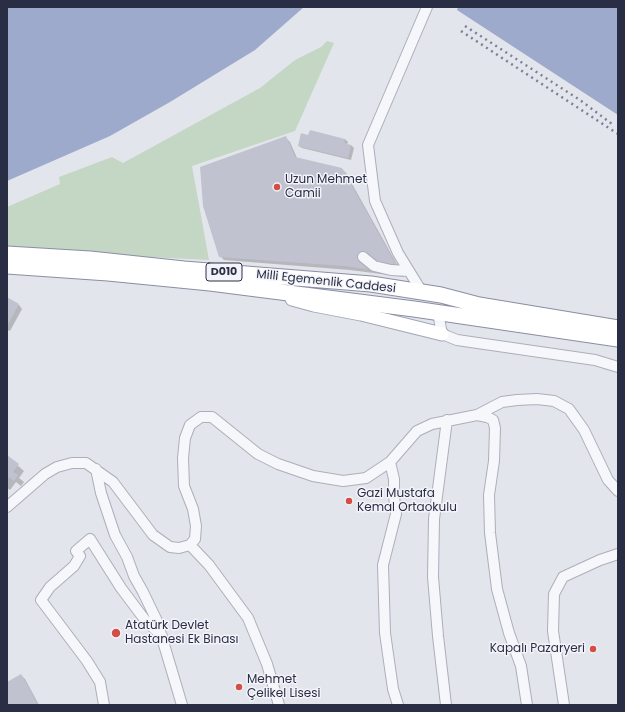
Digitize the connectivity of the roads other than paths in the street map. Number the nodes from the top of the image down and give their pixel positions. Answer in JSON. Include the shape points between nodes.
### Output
{"nodes":[{"id":1,"x":427,"y":7,"type":"edge"},
{"id":2,"x":7,"y":254,"type":"edge"},
{"id":3,"x":363,"y":257,"type":"dead end"},
{"id":4,"x":7,"y":266,"type":"edge"},
{"id":5,"x":409,"y":271,"type":"junction"},
{"id":6,"x":248,"y":288,"type":"junction"},
{"id":7,"x":422,"y":292,"type":"junction"},
{"id":8,"x":441,"y":296,"type":"junction"},
{"id":9,"x":420,"y":310,"type":"junction"},
{"id":10,"x":438,"y":313,"type":"junction"},
{"id":11,"x":618,"y":328,"type":"edge"},
{"id":12,"x":440,"y":333,"type":"junction"},
{"id":13,"x":618,"y":339,"type":"edge"},
{"id":14,"x":618,"y":367,"type":"edge"},
{"id":15,"x":477,"y":415,"type":"junction"},
{"id":16,"x":447,"y":420,"type":"junction"},
{"id":17,"x":390,"y":462,"type":"junction"},
{"id":18,"x":96,"y":468,"type":"junction"},
{"id":19,"x":618,"y":491,"type":"edge"},
{"id":20,"x":7,"y":507,"type":"edge"},
{"id":21,"x":190,"y":545,"type":"junction"},
{"id":22,"x":618,"y":554,"type":"edge"},
{"id":23,"x":162,"y":636,"type":"junction"},
{"id":24,"x":104,"y":705,"type":"edge"},
{"id":25,"x":182,"y":705,"type":"edge"},
{"id":26,"x":279,"y":705,"type":"edge"},
{"id":27,"x":398,"y":705,"type":"edge"},
{"id":28,"x":446,"y":705,"type":"edge"},
{"id":29,"x":527,"y":705,"type":"edge"},
{"id":30,"x":564,"y":705,"type":"edge"}],
"edges":[{"from":1,"to":5,"type":"street","via":[[368,145],[375,201],[398,253]]},
{"from":2,"to":7,"type":"highway","name":"Milli Egemenlik Caddesi","number":"D010","via":[[371,284]]},
{"from":3,"to":5,"type":"street","via":[[374,266]]},
{"from":4,"to":6,"type":"highway","name":"Milli Egemenlik Caddesi","number":"D010"},
{"from":5,"to":7,"type":"street"},
{"from":6,"to":9,"type":"highway","name":"Milli Egemenlik Caddesi","number":"D010"},
{"from":6,"to":12,"type":"main road"},
{"from":7,"to":8,"type":"highway","name":"Milli Egemenlik Caddesi","number":"D010"},
{"from":7,"to":9,"type":"highway"},
{"from":8,"to":10,"type":"highway"},
{"from":8,"to":11,"type":"highway","name":"Milli Egemenlik Caddesi","number":"D010","via":[[486,307]]},
{"from":9,"to":10,"type":"highway","name":"Milli Egemenlik Caddesi","number":"D010"},
{"from":9,"to":12,"type":"main road","via":[[423,323]]},
{"from":10,"to":12,"type":"street"},
{"from":10,"to":13,"type":"highway","name":"Milli Egemenlik Caddesi","number":"D010"},
{"from":12,"to":14,"type":"street","via":[[457,340],[595,360]]},
{"from":15,"to":16,"type":"street"},
{"from":15,"to":19,"type":"street","via":[[502,402],[517,400],[554,401],[569,409],[584,430],[608,480]]},
{"from":15,"to":29,"type":"street","via":[[493,420],[495,428],[489,495],[491,540],[497,589],[521,666]]},
{"from":16,"to":17,"type":"street","via":[[417,431]]},
{"from":16,"to":28,"type":"street","via":[[434,519],[433,578]]},
{"from":17,"to":21,"type":"street","via":[[366,478],[343,481],[313,476],[258,454],[212,417],[201,418],[190,425],[185,438],[183,458],[184,486],[193,509],[196,526],[195,539]]},
{"from":17,"to":27,"type":"street","via":[[394,479],[396,514],[383,565],[385,633],[393,689]]},
{"from":18,"to":20,"type":"street","via":[[86,463],[57,467],[45,474]]},
{"from":18,"to":21,"type":"street","via":[[113,482],[153,536],[170,547]]},
{"from":18,"to":23,"type":"street","via":[[114,535],[127,557]]},
{"from":21,"to":26,"type":"street","via":[[209,565],[248,618],[267,664]]},
{"from":22,"to":30,"type":"street","via":[[563,578],[554,594],[553,631]]},
{"from":23,"to":24,"type":"street","via":[[145,620],[121,588],[90,539],[76,551],[80,556],[74,566],[50,587],[41,600],[100,682]]},
{"from":23,"to":25,"type":"street"}]}
